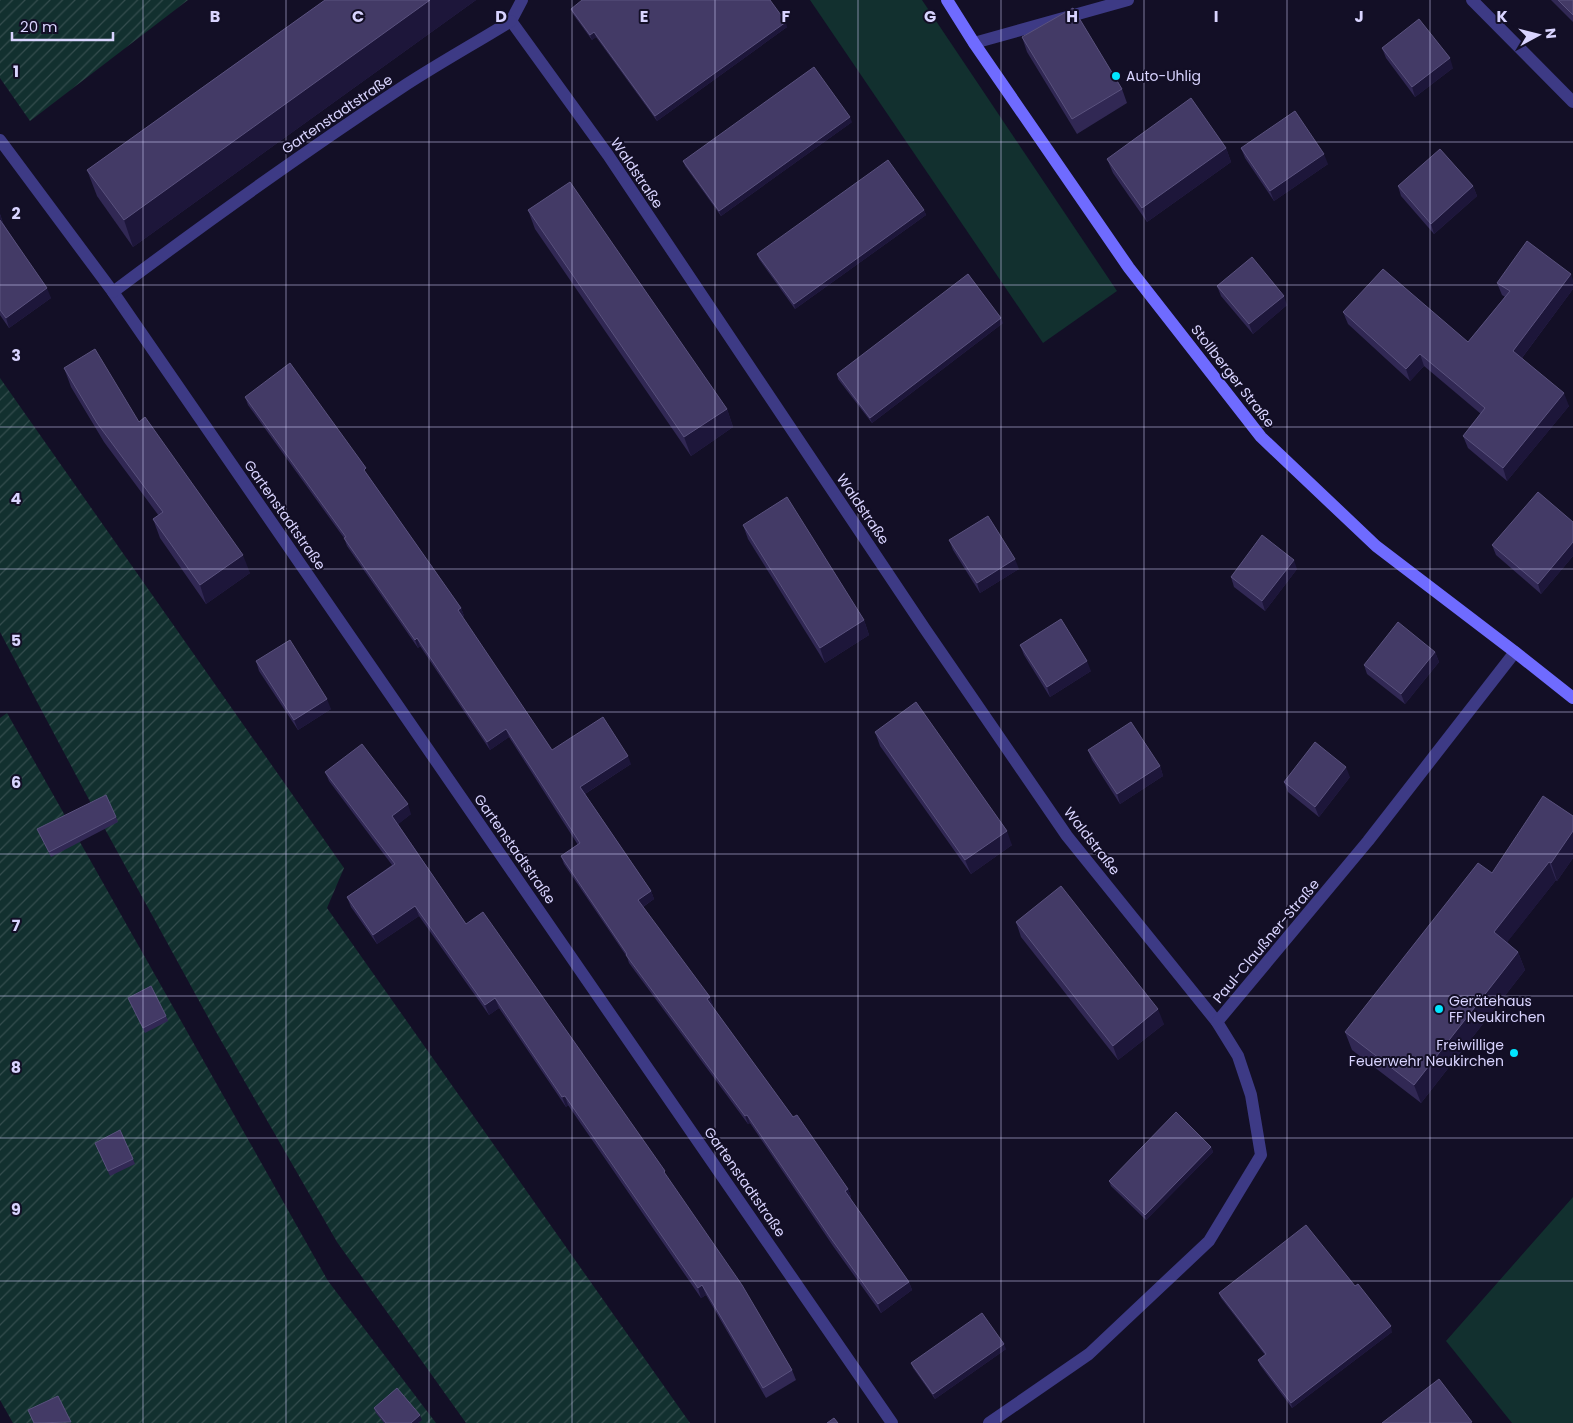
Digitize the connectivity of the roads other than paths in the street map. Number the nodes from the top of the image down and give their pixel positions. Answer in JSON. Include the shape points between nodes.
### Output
{"nodes":[{"id":1,"x":522,"y":0,"type":"edge"},
{"id":2,"x":947,"y":0,"type":"edge"},
{"id":3,"x":1128,"y":0,"type":"edge"},
{"id":4,"x":1472,"y":0,"type":"edge"},
{"id":5,"x":511,"y":21,"type":"junction"},
{"id":6,"x":974,"y":44,"type":"junction"},
{"id":7,"x":1573,"y":102,"type":"edge"},
{"id":8,"x":0,"y":140,"type":"edge"},
{"id":9,"x":112,"y":292,"type":"junction"},
{"id":10,"x":1515,"y":652,"type":"junction"},
{"id":11,"x":1573,"y":698,"type":"edge"},
{"id":12,"x":1217,"y":1022,"type":"junction"},
{"id":13,"x":892,"y":1423,"type":"edge"},
{"id":14,"x":989,"y":1423,"type":"edge"}],
"edges":[{"from":1,"to":5,"type":"street"},
{"from":2,"to":6,"type":"main road","name":"Stollberger Straße"},
{"from":3,"to":6,"type":"street"},
{"from":4,"to":7,"type":"street"},
{"from":5,"to":9,"type":"street","name":"Gartenstadtstraße","via":[[409,83],[190,234]]},
{"from":5,"to":12,"type":"street","name":"Waldstraße","via":[[608,155],[1067,836]]},
{"from":6,"to":10,"type":"main road","name":"Stollberger Straße","via":[[1129,268],[1261,437],[1376,546]]},
{"from":8,"to":9,"type":"street","name":"Gartenstadtstraße"},
{"from":9,"to":13,"type":"street","name":"Gartenstadtstraße"},
{"from":10,"to":11,"type":"main road","name":"Stollberger Straße"},
{"from":10,"to":12,"type":"street","name":"Paul-Claußner-Straße","via":[[1368,841]]},
{"from":12,"to":14,"type":"street","name":"Paul-Claußner-Straße","via":[[1238,1056],[1251,1095],[1261,1155],[1209,1241],[1089,1354]]}]}
